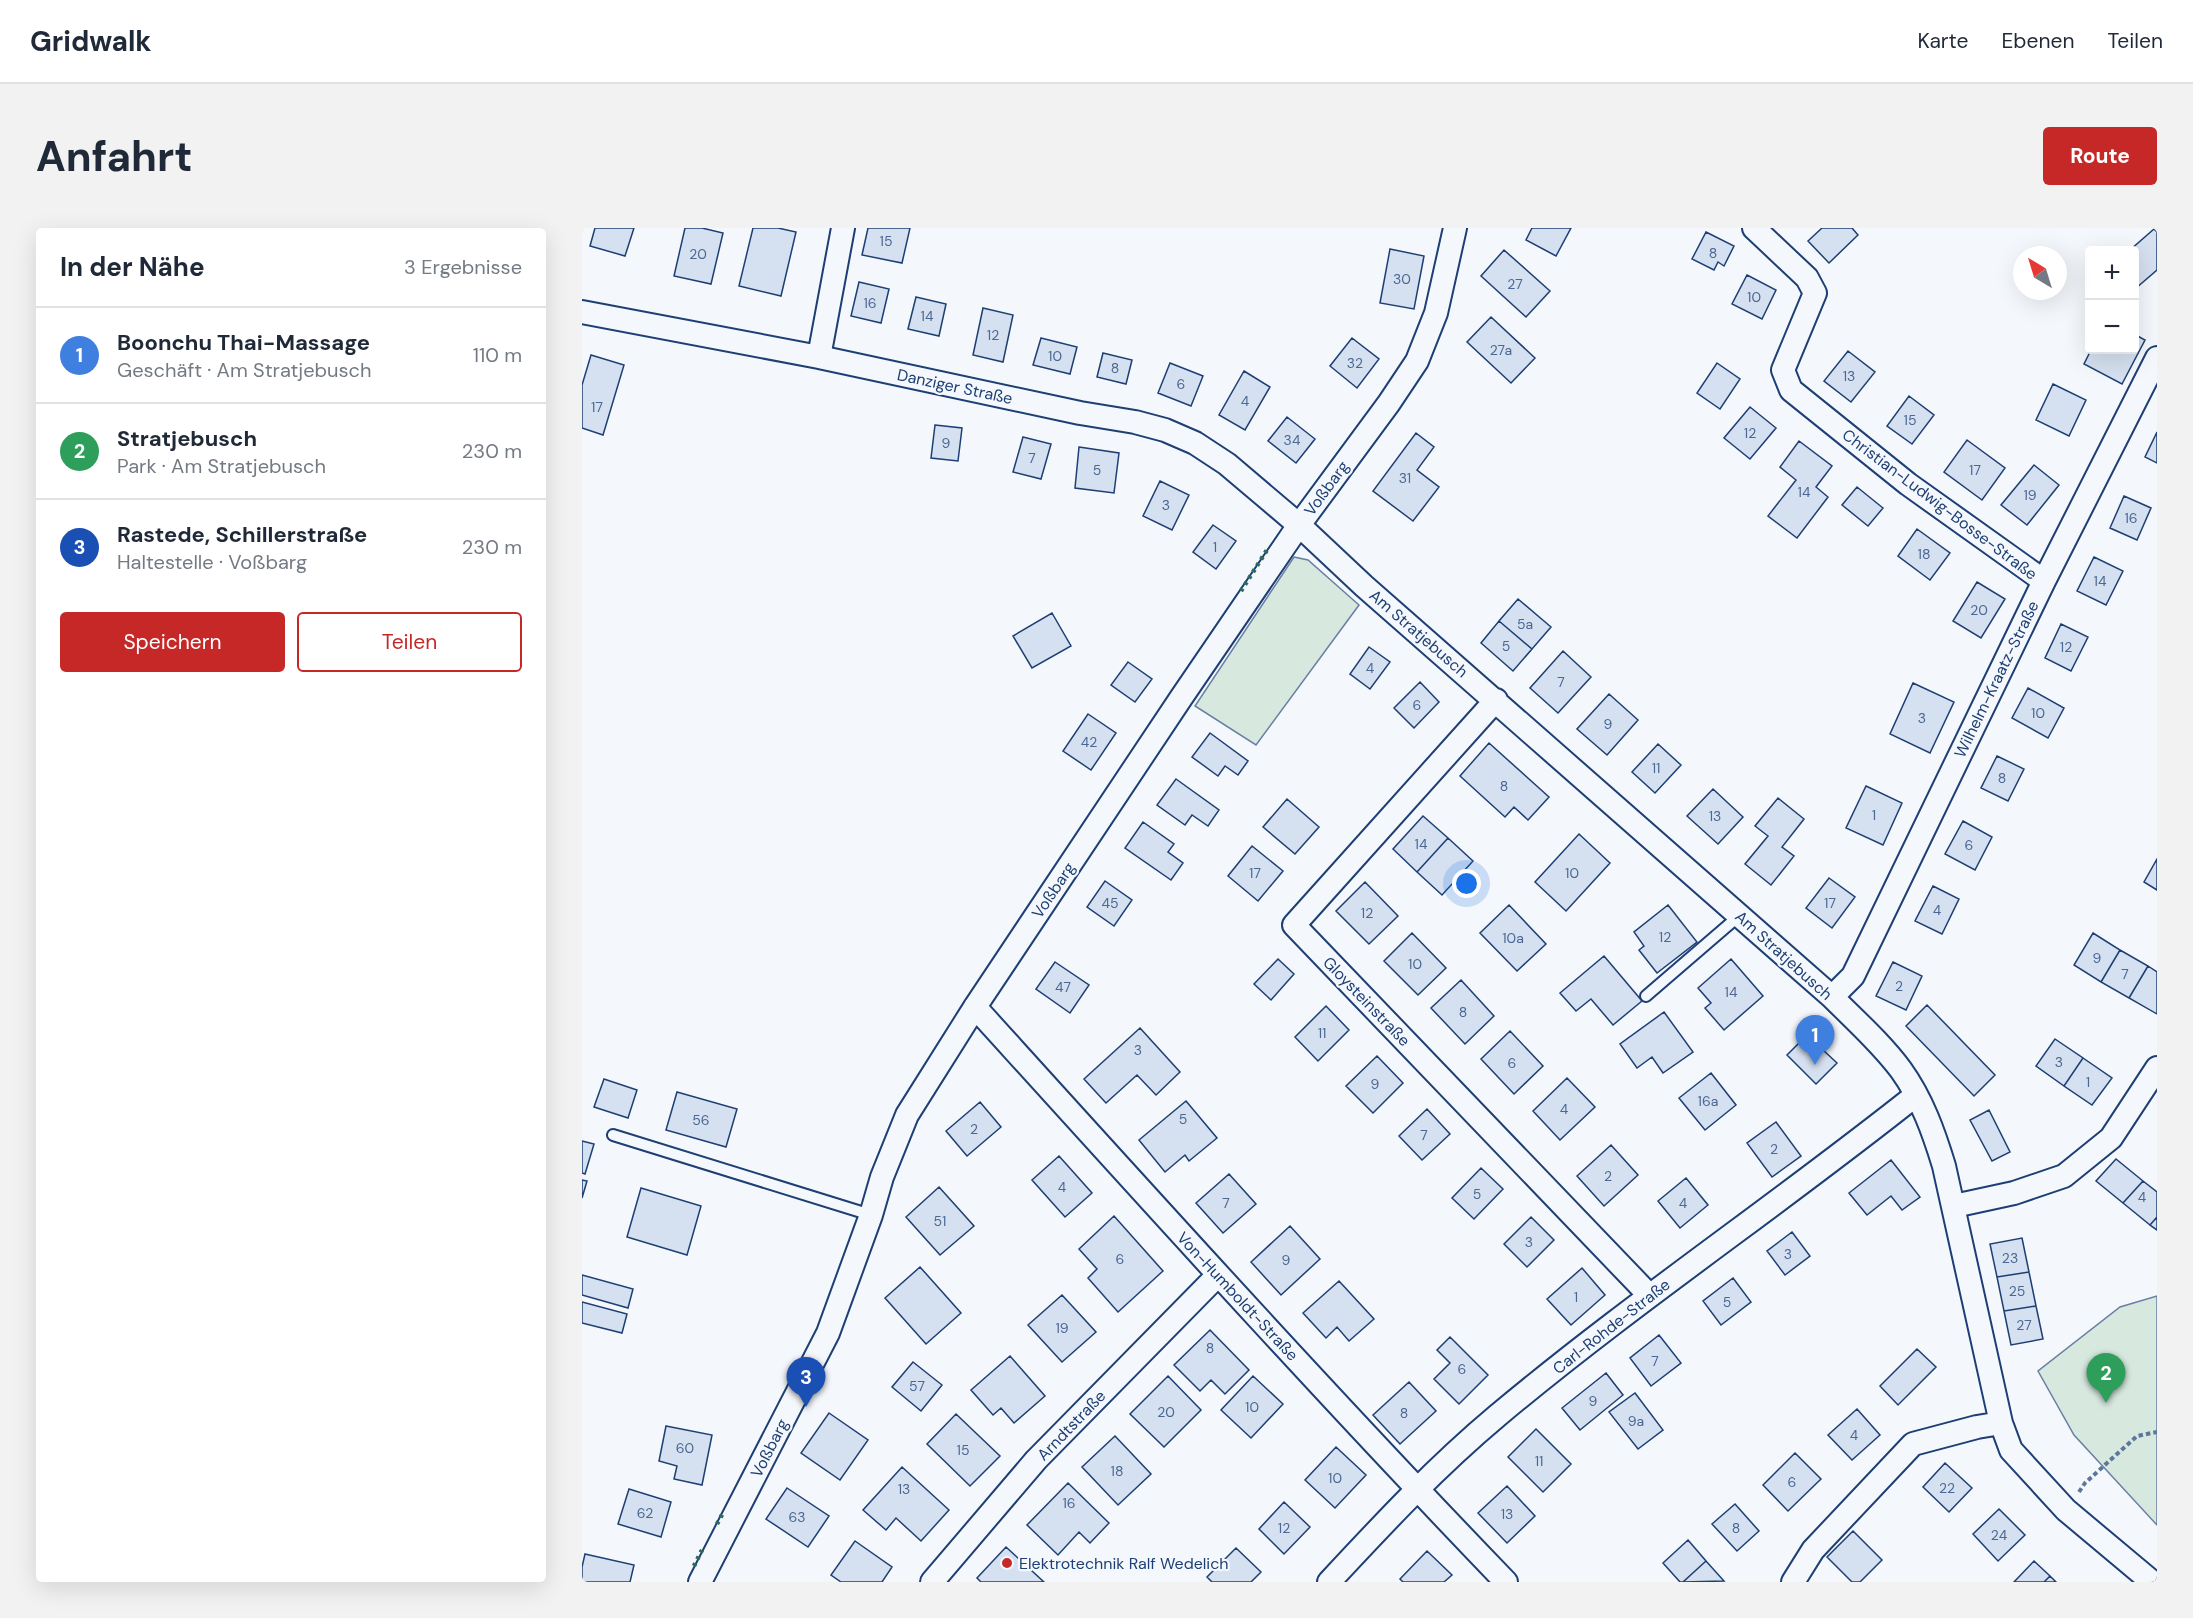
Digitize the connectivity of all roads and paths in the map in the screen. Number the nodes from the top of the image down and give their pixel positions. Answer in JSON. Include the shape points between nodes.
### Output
{"nodes":[{"id":1,"x":843,"y":228,"type":"edge"},
{"id":2,"x":1455,"y":228,"type":"edge"},
{"id":3,"x":1754,"y":228,"type":"edge"},
{"id":4,"x":582,"y":312,"type":"edge"},
{"id":5,"x":819,"y":357,"type":"junction"},
{"id":6,"x":2157,"y":358,"type":"edge"},
{"id":7,"x":1299,"y":525,"type":"junction"},
{"id":8,"x":2044,"y":581,"type":"junction"},
{"id":9,"x":1496,"y":700,"type":"junction"},
{"id":10,"x":1740,"y":915,"type":"junction"},
{"id":11,"x":1646,"y":996,"type":"dead end"},
{"id":12,"x":1832,"y":997,"type":"junction"},
{"id":13,"x":975,"y":1007,"type":"junction"},
{"id":14,"x":2157,"y":1068,"type":"edge"},
{"id":15,"x":1916,"y":1095,"type":"junction"},
{"id":16,"x":614,"y":1135,"type":"dead end"},
{"id":17,"x":1954,"y":1206,"type":"junction"},
{"id":18,"x":871,"y":1215,"type":"junction"},
{"id":19,"x":1218,"y":1275,"type":"junction"},
{"id":20,"x":1649,"y":1295,"type":"junction"},
{"id":21,"x":2001,"y":1423,"type":"junction"},
{"id":22,"x":2157,"y":1432,"type":"edge"},
{"id":23,"x":1416,"y":1489,"type":"junction"},
{"id":24,"x":2066,"y":1510,"type":"junction"},
{"id":25,"x":700,"y":1582,"type":"edge"},
{"id":26,"x":932,"y":1582,"type":"edge"},
{"id":27,"x":1329,"y":1582,"type":"edge"},
{"id":28,"x":1506,"y":1582,"type":"edge"},
{"id":29,"x":1793,"y":1582,"type":"edge"},
{"id":30,"x":2152,"y":1582,"type":"edge"}],
"edges":[{"from":1,"to":5,"type":"street"},
{"from":2,"to":7,"type":"street","name":"Voßbarg","via":[[1436,313],[1417,361]]},
{"from":3,"to":8,"type":"street","name":"Christian-Ludwig-Bosse-Straße","via":[[1807,278],[1815,293],[1783,370],[1791,390],[1908,484]]},
{"from":4,"to":5,"type":"street","name":"Danziger Straße"},
{"from":5,"to":7,"type":"street","name":"Danziger Straße","via":[[1165,430],[1195,443],[1227,464]]},
{"from":6,"to":8,"type":"street","name":"Wilhelm-Kraatz-Straße"},
{"from":7,"to":9,"type":"street","name":"Am Stratjebusch"},
{"from":7,"to":13,"type":"street","name":"Voßbarg"},
{"from":8,"to":12,"type":"street","name":"Wilhelm-Kraatz-Straße","via":[[1853,976]]},
{"from":9,"to":10,"type":"street","name":"Am Stratjebusch"},
{"from":9,"to":20,"type":"street","name":"Gloysteinstraße","via":[[1294,925]]},
{"from":10,"to":11,"type":"lane"},
{"from":10,"to":12,"type":"street","name":"Am Stratjebusch"},
{"from":12,"to":15,"type":"street","name":"Am Stratjebusch","via":[[1880,1045]]},
{"from":13,"to":18,"type":"street","name":"Voßbarg","via":[[907,1115]]},
{"from":13,"to":19,"type":"street","name":"Von-Humboldt-Straße"},
{"from":14,"to":17,"type":"street","via":[[2111,1138],[2064,1176],[2014,1193]]},
{"from":15,"to":17,"type":"street","name":"Am Stratjebusch","via":[[1933,1131]]},
{"from":15,"to":20,"type":"street","name":"Carl-Rohde-Straße"},
{"from":16,"to":18,"type":"lane"},
{"from":17,"to":21,"type":"street","name":"Am Stratjebusch"},
{"from":18,"to":25,"type":"street","name":"Voßbarg","via":[[828,1333]]},
{"from":19,"to":23,"type":"street","name":"Von-Humboldt-Straße"},
{"from":19,"to":26,"type":"street","name":"Arndtstraße","via":[[1036,1460]]},
{"from":20,"to":23,"type":"street","name":"Carl-Rohde-Straße","via":[[1496,1417]]},
{"from":21,"to":24,"type":"street","name":"Am Stratjebusch","via":[[2011,1449]]},
{"from":21,"to":29,"type":"street","via":[[1913,1444],[1813,1550]]},
{"from":22,"to":24,"type":"path","via":[[2137,1437],[2085,1482]]},
{"from":23,"to":27,"type":"street","name":"Carl-Rohde-Straße"},
{"from":23,"to":28,"type":"street","name":"Von-Humboldt-Straße"},
{"from":24,"to":30,"type":"street","name":"Am Stratjebusch"}]}
